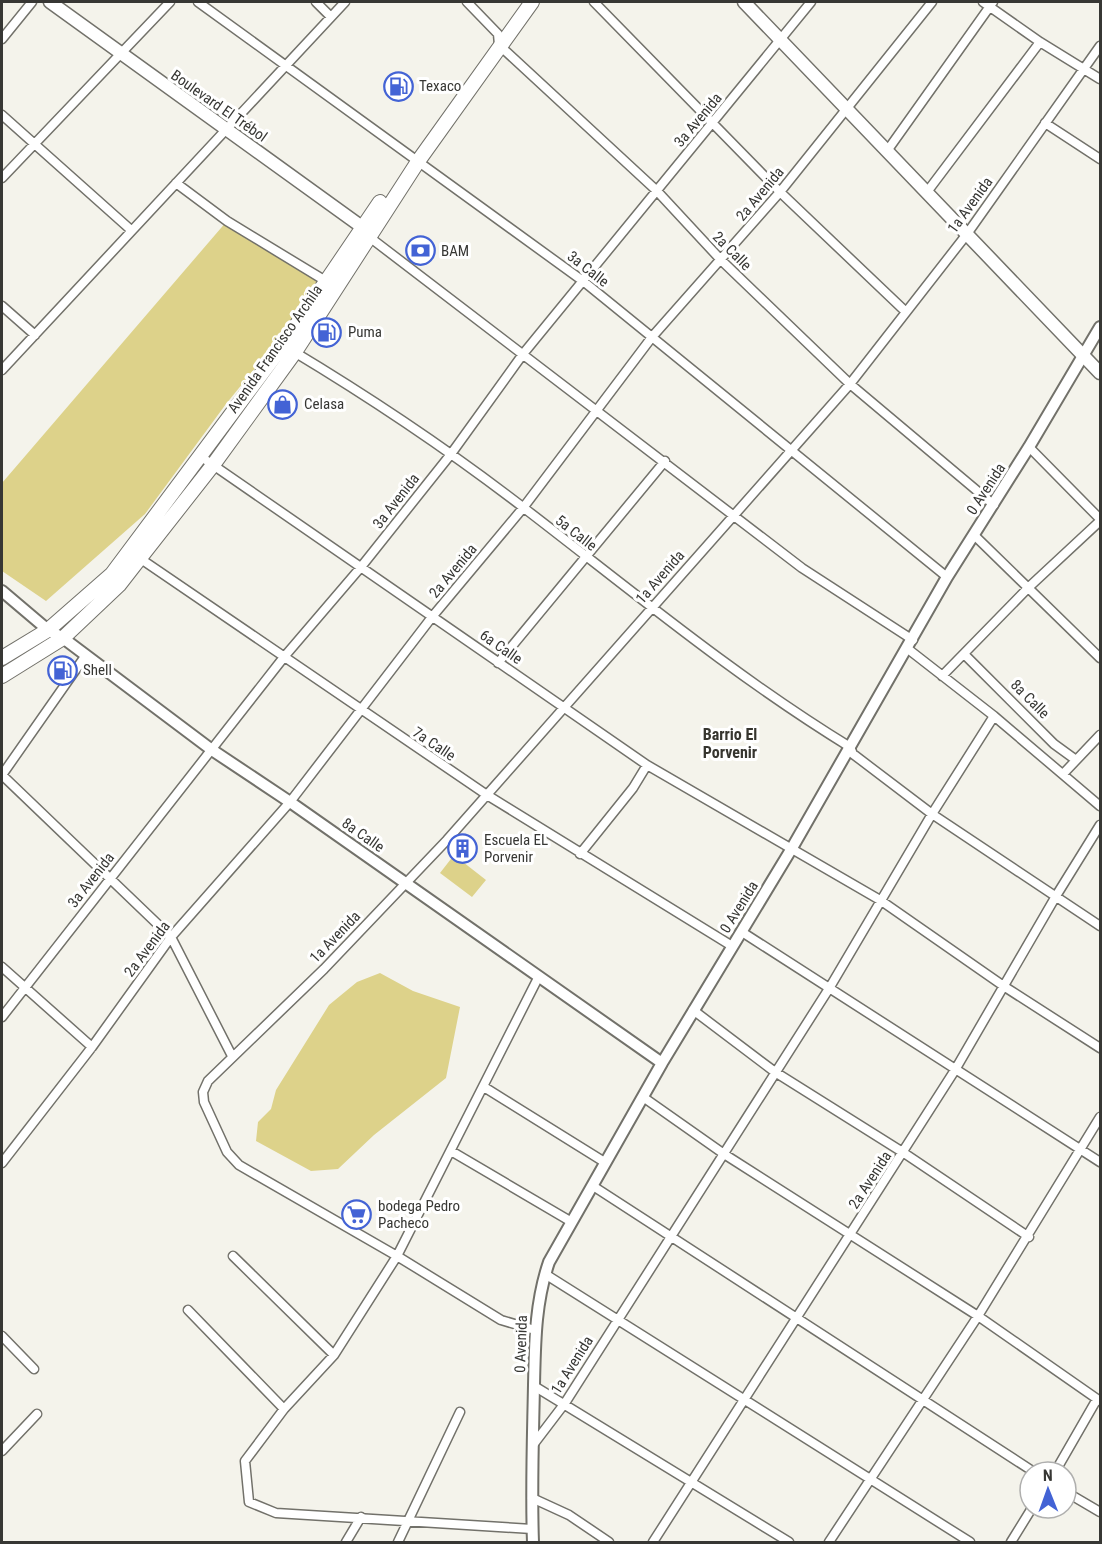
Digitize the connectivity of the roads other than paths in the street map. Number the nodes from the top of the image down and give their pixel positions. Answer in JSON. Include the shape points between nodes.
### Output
{"nodes":[{"id":1,"x":32,"y":2,"type":"edge"},
{"id":2,"x":50,"y":2,"type":"edge"},
{"id":3,"x":170,"y":2,"type":"edge"},
{"id":4,"x":198,"y":2,"type":"edge"},
{"id":5,"x":316,"y":2,"type":"edge"},
{"id":6,"x":345,"y":2,"type":"edge"},
{"id":7,"x":467,"y":2,"type":"edge"},
{"id":8,"x":520,"y":2,"type":"edge"},
{"id":9,"x":532,"y":2,"type":"edge"},
{"id":10,"x":594,"y":2,"type":"edge"},
{"id":11,"x":744,"y":2,"type":"edge"},
{"id":12,"x":811,"y":2,"type":"edge"},
{"id":13,"x":932,"y":2,"type":"edge"},
{"id":14,"x":989,"y":3,"type":"edge"},
{"id":15,"x":331,"y":16,"type":"junction"},
{"id":16,"x":2,"y":39,"type":"edge"},
{"id":17,"x":498,"y":39,"type":"junction"},
{"id":18,"x":781,"y":40,"type":"junction"},
{"id":19,"x":1040,"y":42,"type":"junction"},
{"id":20,"x":1101,"y":46,"type":"edge"},
{"id":21,"x":119,"y":53,"type":"junction"},
{"id":22,"x":286,"y":65,"type":"junction"},
{"id":23,"x":1084,"y":68,"type":"junction"},
{"id":24,"x":1101,"y":79,"type":"edge"},
{"id":25,"x":848,"y":110,"type":"junction"},
{"id":26,"x":2,"y":115,"type":"edge"},
{"id":27,"x":1045,"y":123,"type":"junction"},
{"id":28,"x":713,"y":124,"type":"junction"},
{"id":29,"x":226,"y":129,"type":"junction"},
{"id":30,"x":34,"y":144,"type":"junction"},
{"id":31,"x":888,"y":151,"type":"junction"},
{"id":32,"x":416,"y":158,"type":"junction"},
{"id":33,"x":1101,"y":159,"type":"edge"},
{"id":34,"x":2,"y":178,"type":"edge"},
{"id":35,"x":176,"y":183,"type":"junction"},
{"id":36,"x":657,"y":191,"type":"junction"},
{"id":37,"x":780,"y":192,"type":"junction"},
{"id":38,"x":927,"y":192,"type":"junction"},
{"id":39,"x":131,"y":230,"type":"junction"},
{"id":40,"x":365,"y":232,"type":"junction"},
{"id":41,"x":967,"y":234,"type":"junction"},
{"id":42,"x":721,"y":260,"type":"junction"},
{"id":43,"x":583,"y":281,"type":"junction"},
{"id":44,"x":331,"y":285,"type":"junction"},
{"id":45,"x":2,"y":306,"type":"edge"},
{"id":46,"x":906,"y":312,"type":"junction"},
{"id":47,"x":1101,"y":327,"type":"edge"},
{"id":48,"x":35,"y":335,"type":"junction"},
{"id":49,"x":652,"y":337,"type":"junction"},
{"id":50,"x":289,"y":348,"type":"junction"},
{"id":51,"x":523,"y":354,"type":"junction"},
{"id":52,"x":1083,"y":355,"type":"junction"},
{"id":53,"x":2,"y":370,"type":"edge"},
{"id":54,"x":1101,"y":373,"type":"edge"},
{"id":55,"x":850,"y":384,"type":"junction"},
{"id":56,"x":598,"y":409,"type":"junction"},
{"id":57,"x":1029,"y":447,"type":"junction"},
{"id":58,"x":791,"y":450,"type":"junction"},
{"id":59,"x":451,"y":454,"type":"junction"},
{"id":60,"x":200,"y":456,"type":"junction"},
{"id":61,"x":665,"y":461,"type":"junction"},
{"id":62,"x":213,"y":465,"type":"junction"},
{"id":63,"x":994,"y":505,"type":"junction"},
{"id":64,"x":523,"y":508,"type":"junction"},
{"id":65,"x":734,"y":514,"type":"junction"},
{"id":66,"x":1101,"y":520,"type":"edge"},
{"id":67,"x":974,"y":535,"type":"junction"},
{"id":68,"x":135,"y":554,"type":"junction"},
{"id":69,"x":585,"y":556,"type":"junction"},
{"id":70,"x":361,"y":567,"type":"junction"},
{"id":71,"x":947,"y":577,"type":"junction"},
{"id":72,"x":1029,"y":587,"type":"junction"},
{"id":73,"x":2,"y":591,"type":"edge"},
{"id":74,"x":652,"y":607,"type":"junction"},
{"id":75,"x":432,"y":617,"type":"junction"},
{"id":76,"x":48,"y":630,"type":"junction"},
{"id":77,"x":63,"y":638,"type":"junction"},
{"id":78,"x":910,"y":644,"type":"junction"},
{"id":79,"x":86,"y":655,"type":"junction"},
{"id":80,"x":965,"y":655,"type":"junction"},
{"id":81,"x":284,"y":657,"type":"junction"},
{"id":82,"x":2,"y":658,"type":"edge"},
{"id":83,"x":1101,"y":658,"type":"edge"},
{"id":84,"x":498,"y":663,"type":"junction"},
{"id":85,"x":2,"y":676,"type":"edge"},
{"id":86,"x":942,"y":676,"type":"junction"},
{"id":87,"x":562,"y":708,"type":"junction"},
{"id":88,"x":361,"y":711,"type":"junction"},
{"id":89,"x":994,"y":716,"type":"junction"},
{"id":90,"x":1101,"y":735,"type":"edge"},
{"id":91,"x":849,"y":747,"type":"junction"},
{"id":92,"x":212,"y":750,"type":"junction"},
{"id":93,"x":1076,"y":760,"type":"junction"},
{"id":94,"x":648,"y":765,"type":"junction"},
{"id":95,"x":1063,"y":774,"type":"junction"},
{"id":96,"x":2,"y":775,"type":"edge"},
{"id":97,"x":487,"y":795,"type":"junction"},
{"id":98,"x":290,"y":802,"type":"junction"},
{"id":99,"x":1101,"y":806,"type":"edge"},
{"id":100,"x":932,"y":814,"type":"junction"},
{"id":101,"x":1101,"y":825,"type":"edge"},
{"id":102,"x":792,"y":848,"type":"junction"},
{"id":103,"x":580,"y":854,"type":"junction"},
{"id":104,"x":109,"y":878,"type":"junction"},
{"id":105,"x":406,"y":883,"type":"junction"},
{"id":106,"x":1056,"y":896,"type":"junction"},
{"id":107,"x":880,"y":900,"type":"junction"},
{"id":108,"x":1101,"y":926,"type":"edge"},
{"id":109,"x":742,"y":932,"type":"junction"},
{"id":110,"x":171,"y":937,"type":"junction"},
{"id":111,"x":732,"y":946,"type":"junction"},
{"id":112,"x":2,"y":967,"type":"edge"},
{"id":113,"x":538,"y":976,"type":"junction"},
{"id":114,"x":830,"y":987,"type":"junction"},
{"id":115,"x":1005,"y":987,"type":"junction"},
{"id":116,"x":24,"y":988,"type":"junction"},
{"id":117,"x":693,"y":1010,"type":"junction"},
{"id":118,"x":2,"y":1017,"type":"edge"},
{"id":119,"x":92,"y":1047,"type":"junction"},
{"id":120,"x":1101,"y":1047,"type":"edge"},
{"id":121,"x":232,"y":1056,"type":"junction"},
{"id":122,"x":662,"y":1063,"type":"junction"},
{"id":123,"x":956,"y":1070,"type":"junction"},
{"id":124,"x":775,"y":1072,"type":"junction"},
{"id":125,"x":484,"y":1088,"type":"junction"},
{"id":126,"x":643,"y":1097,"type":"junction"},
{"id":127,"x":1101,"y":1117,"type":"edge"},
{"id":128,"x":451,"y":1151,"type":"junction"},
{"id":129,"x":1081,"y":1152,"type":"junction"},
{"id":130,"x":904,"y":1153,"type":"junction"},
{"id":131,"x":724,"y":1154,"type":"junction"},
{"id":132,"x":1101,"y":1162,"type":"edge"},
{"id":133,"x":2,"y":1163,"type":"edge"},
{"id":134,"x":606,"y":1163,"type":"junction"},
{"id":135,"x":593,"y":1186,"type":"junction"},
{"id":136,"x":570,"y":1221,"type":"junction"},
{"id":137,"x":851,"y":1234,"type":"junction"},
{"id":138,"x":670,"y":1235,"type":"junction"},
{"id":139,"x":1029,"y":1237,"type":"junction"},
{"id":140,"x":233,"y":1256,"type":"dead end"},
{"id":141,"x":397,"y":1256,"type":"junction"},
{"id":142,"x":544,"y":1274,"type":"junction"},
{"id":143,"x":188,"y":1310,"type":"dead end"},
{"id":144,"x":978,"y":1316,"type":"junction"},
{"id":145,"x":796,"y":1317,"type":"junction"},
{"id":146,"x":618,"y":1318,"type":"junction"},
{"id":147,"x":535,"y":1330,"type":"junction"},
{"id":148,"x":2,"y":1336,"type":"edge"},
{"id":149,"x":334,"y":1355,"type":"junction"},
{"id":150,"x":34,"y":1369,"type":"dead end"},
{"id":151,"x":534,"y":1386,"type":"junction"},
{"id":152,"x":924,"y":1400,"type":"junction"},
{"id":153,"x":1099,"y":1400,"type":"edge"},
{"id":154,"x":743,"y":1401,"type":"junction"},
{"id":155,"x":565,"y":1403,"type":"junction"},
{"id":156,"x":284,"y":1409,"type":"junction"},
{"id":157,"x":460,"y":1412,"type":"dead end"},
{"id":158,"x":37,"y":1414,"type":"dead end"},
{"id":159,"x":532,"y":1447,"type":"junction"},
{"id":160,"x":2,"y":1451,"type":"edge"},
{"id":161,"x":1062,"y":1460,"type":"edge"},
{"id":162,"x":1018,"y":1462,"type":"edge"},
{"id":163,"x":869,"y":1480,"type":"junction"},
{"id":164,"x":693,"y":1483,"type":"junction"},
{"id":165,"x":532,"y":1498,"type":"junction"},
{"id":166,"x":1078,"y":1499,"type":"edge"},
{"id":167,"x":1101,"y":1512,"type":"edge"},
{"id":168,"x":361,"y":1517,"type":"junction"},
{"id":169,"x":1025,"y":1520,"type":"edge"},
{"id":170,"x":408,"y":1522,"type":"junction"},
{"id":171,"x":532,"y":1529,"type":"junction"},
{"id":172,"x":346,"y":1542,"type":"edge"},
{"id":173,"x":399,"y":1542,"type":"edge"},
{"id":174,"x":533,"y":1542,"type":"edge"},
{"id":175,"x":609,"y":1542,"type":"edge"},
{"id":176,"x":653,"y":1542,"type":"edge"},
{"id":177,"x":789,"y":1542,"type":"edge"},
{"id":178,"x":829,"y":1542,"type":"edge"},
{"id":179,"x":970,"y":1542,"type":"edge"},
{"id":180,"x":1011,"y":1542,"type":"edge"}],
"edges":[{"from":1,"to":16,"type":"street"},
{"from":2,"to":21,"type":"main road","name":"Boulevard El Trébol"},
{"from":3,"to":21,"type":"street"},
{"from":4,"to":22,"type":"street","name":"3a Calle"},
{"from":5,"to":15,"type":"street"},
{"from":6,"to":15,"type":"street"},
{"from":7,"to":17,"type":"street","name":"2a Calle"},
{"from":8,"to":17,"type":"main road","name":"Avenida Francisco Archila"},
{"from":9,"to":17,"type":"main road","name":"Avenida Francisco Archila"},
{"from":10,"to":28,"type":"street"},
{"from":11,"to":18,"type":"main road"},
{"from":12,"to":18,"type":"street","name":"3a Avenida"},
{"from":13,"to":25,"type":"street","name":"2a Avenida"},
{"from":14,"to":19,"type":"street"},
{"from":14,"to":31,"type":"street"},
{"from":15,"to":22,"type":"street"},
{"from":17,"to":32,"type":"main road","name":"Avenida Francisco Archila"},
{"from":17,"to":36,"type":"street","name":"2a Calle"},
{"from":18,"to":25,"type":"main road"},
{"from":18,"to":28,"type":"street","name":"3a Avenida"},
{"from":19,"to":23,"type":"street"},
{"from":19,"to":38,"type":"street"},
{"from":20,"to":23,"type":"street","name":"1a Avenida"},
{"from":21,"to":29,"type":"main road","name":"Boulevard El Trébol"},
{"from":21,"to":30,"type":"street"},
{"from":22,"to":29,"type":"street"},
{"from":22,"to":32,"type":"street","name":"3a Calle"},
{"from":23,"to":24,"type":"street"},
{"from":23,"to":27,"type":"street","name":"1a Avenida"},
{"from":25,"to":31,"type":"main road"},
{"from":25,"to":37,"type":"street","name":"2a Avenida"},
{"from":26,"to":30,"type":"street"},
{"from":27,"to":33,"type":"street"},
{"from":27,"to":41,"type":"street","name":"1a Avenida"},
{"from":28,"to":36,"type":"street","name":"3a Avenida"},
{"from":28,"to":37,"type":"street"},
{"from":29,"to":35,"type":"street"},
{"from":29,"to":40,"type":"main road","name":"Boulevard El Trébol"},
{"from":30,"to":34,"type":"street"},
{"from":30,"to":39,"type":"street"},
{"from":31,"to":38,"type":"main road"},
{"from":32,"to":40,"type":"main road","name":"Avenida Francisco Archila"},
{"from":32,"to":43,"type":"street","name":"3a Calle"},
{"from":35,"to":39,"type":"street"},
{"from":35,"to":44,"type":"street","via":[[227,221]]},
{"from":36,"to":42,"type":"street","name":"2a Calle"},
{"from":36,"to":43,"type":"street","name":"3a Avenida"},
{"from":37,"to":42,"type":"street","name":"2a Avenida"},
{"from":37,"to":46,"type":"street"},
{"from":38,"to":41,"type":"main road"},
{"from":39,"to":48,"type":"street"},
{"from":40,"to":44,"type":"main road","name":"Avenida Francisco Archila"},
{"from":40,"to":51,"type":"street"},
{"from":41,"to":46,"type":"street","name":"1a Avenida"},
{"from":41,"to":52,"type":"main road"},
{"from":42,"to":49,"type":"street","name":"2a Avenida"},
{"from":42,"to":55,"type":"street","name":"2a Calle"},
{"from":43,"to":49,"type":"street","name":"3a Calle"},
{"from":43,"to":51,"type":"street","name":"3a Avenida"},
{"from":44,"to":50,"type":"main road","name":"Avenida Francisco Archila"},
{"from":45,"to":48,"type":"street"},
{"from":46,"to":55,"type":"street","name":"1a Avenida"},
{"from":47,"to":52,"type":"street","name":"0 Avenida"},
{"from":48,"to":53,"type":"street"},
{"from":49,"to":56,"type":"street","name":"2a Avenida"},
{"from":49,"to":58,"type":"street","name":"3a Calle"},
{"from":50,"to":59,"type":"street","name":"5a Calle"},
{"from":50,"to":60,"type":"main road","name":"Avenida Francisco Archila"},
{"from":50,"to":62,"type":"main road","name":"Avenida Francisco Archila"},
{"from":51,"to":56,"type":"street"},
{"from":51,"to":59,"type":"street","name":"3a Avenida"},
{"from":52,"to":54,"type":"main road"},
{"from":52,"to":57,"type":"street","name":"0 Avenida"},
{"from":55,"to":58,"type":"street","name":"1a Avenida"},
{"from":55,"to":63,"type":"street","name":"2a Calle"},
{"from":56,"to":61,"type":"street"},
{"from":56,"to":64,"type":"street","name":"2a Avenida"},
{"from":57,"to":63,"type":"street","name":"0 Avenida"},
{"from":57,"to":66,"type":"street"},
{"from":58,"to":65,"type":"street","name":"1a Avenida"},
{"from":58,"to":71,"type":"street","name":"3a Calle"},
{"from":59,"to":64,"type":"street","name":"5a Calle"},
{"from":59,"to":70,"type":"street","name":"3a Avenida"},
{"from":60,"to":62,"type":"street","name":"6a Calle"},
{"from":60,"to":68,"type":"main road","name":"Avenida Francisco Archila"},
{"from":61,"to":65,"type":"street"},
{"from":61,"to":69,"type":"street"},
{"from":62,"to":68,"type":"main road","name":"Avenida Francisco Archila"},
{"from":62,"to":70,"type":"street","name":"6a Calle"},
{"from":63,"to":67,"type":"street","name":"0 Avenida"},
{"from":64,"to":69,"type":"street","name":"5a Calle"},
{"from":64,"to":75,"type":"street","name":"2a Avenida"},
{"from":65,"to":74,"type":"street","name":"1a Avenida"},
{"from":65,"to":78,"type":"street"},
{"from":66,"to":72,"type":"street"},
{"from":67,"to":71,"type":"street","name":"0 Avenida"},
{"from":67,"to":72,"type":"street"},
{"from":68,"to":76,"type":"main road","name":"Avenida Francisco Archila"},
{"from":68,"to":77,"type":"main road","name":"Avenida Francisco Archila","via":[[119,585]]},
{"from":68,"to":81,"type":"street","name":"7a Calle"},
{"from":69,"to":74,"type":"street","name":"5a Calle"},
{"from":69,"to":84,"type":"street"},
{"from":70,"to":75,"type":"street","name":"6a Calle"},
{"from":70,"to":81,"type":"street","name":"3a Avenida"},
{"from":71,"to":78,"type":"street","name":"0 Avenida"},
{"from":72,"to":80,"type":"street"},
{"from":72,"to":83,"type":"street"},
{"from":73,"to":76,"type":"street","name":"8a Calle"},
{"from":74,"to":87,"type":"street","name":"1a Avenida"},
{"from":74,"to":91,"type":"street","name":"5a Calle","via":[[746,680]]},
{"from":75,"to":84,"type":"street","name":"6a Calle"},
{"from":75,"to":88,"type":"street","name":"2a Avenida"},
{"from":76,"to":77,"type":"street","name":"8a Calle"},
{"from":76,"to":82,"type":"main road","name":"Avenida Francisco Archila"},
{"from":77,"to":79,"type":"street","name":"8a Calle"},
{"from":77,"to":85,"type":"main road","name":"Avenida Francisco Archila"},
{"from":78,"to":86,"type":"street"},
{"from":78,"to":91,"type":"street","name":"0 Avenida"},
{"from":79,"to":92,"type":"street","name":"8a Calle"},
{"from":79,"to":96,"type":"street"},
{"from":80,"to":86,"type":"street"},
{"from":80,"to":93,"type":"street","name":"8a Calle","via":[[1054,744]]},
{"from":81,"to":88,"type":"street","name":"7a Calle"},
{"from":81,"to":92,"type":"street","name":"3a Avenida"},
{"from":84,"to":87,"type":"street","name":"6a Calle"},
{"from":86,"to":89,"type":"street"},
{"from":87,"to":94,"type":"street","name":"6a Calle"},
{"from":87,"to":97,"type":"street","name":"1a Avenida"},
{"from":88,"to":97,"type":"street","name":"7a Calle"},
{"from":88,"to":98,"type":"street","name":"2a Avenida"},
{"from":89,"to":95,"type":"street"},
{"from":89,"to":100,"type":"street","name":"1a Avenida"},
{"from":90,"to":93,"type":"street"},
{"from":91,"to":100,"type":"street","name":"5a Calle"},
{"from":91,"to":102,"type":"street","name":"0 Avenida"},
{"from":92,"to":98,"type":"street","name":"8a Calle"},
{"from":92,"to":104,"type":"street","name":"3a Avenida"},
{"from":93,"to":95,"type":"street"},
{"from":94,"to":102,"type":"street","name":"6a Calle"},
{"from":94,"to":103,"type":"street"},
{"from":95,"to":99,"type":"street"},
{"from":96,"to":104,"type":"street"},
{"from":97,"to":103,"type":"street","name":"7a Calle"},
{"from":97,"to":105,"type":"street","name":"1a Avenida"},
{"from":98,"to":105,"type":"street","name":"8a Calle"},
{"from":98,"to":110,"type":"street","name":"2a Avenida"},
{"from":100,"to":106,"type":"street","name":"5a Calle"},
{"from":100,"to":107,"type":"street","name":"1a Avenida"},
{"from":101,"to":106,"type":"street","name":"2a Avenida"},
{"from":102,"to":107,"type":"street","name":"6a Calle"},
{"from":102,"to":109,"type":"street","name":"0 Avenida"},
{"from":103,"to":111,"type":"street","name":"7a Calle"},
{"from":104,"to":110,"type":"street"},
{"from":104,"to":116,"type":"street","name":"3a Avenida"},
{"from":105,"to":113,"type":"street","name":"8a Calle"},
{"from":105,"to":121,"type":"street","name":"1a Avenida","via":[[324,969]]},
{"from":106,"to":108,"type":"street","name":"5a Calle"},
{"from":106,"to":115,"type":"street","name":"2a Avenida"},
{"from":107,"to":114,"type":"street","name":"1a Avenida"},
{"from":107,"to":115,"type":"street","name":"6a Calle"},
{"from":109,"to":111,"type":"street","name":"0 Avenida"},
{"from":109,"to":114,"type":"street"},
{"from":110,"to":119,"type":"street","name":"2a Avenida"},
{"from":110,"to":121,"type":"street"},
{"from":111,"to":117,"type":"street","name":"0 Avenida"},
{"from":112,"to":116,"type":"street"},
{"from":113,"to":122,"type":"street","name":"8a Calle"},
{"from":113,"to":125,"type":"street"},
{"from":114,"to":123,"type":"street"},
{"from":114,"to":124,"type":"street","name":"1a Avenida"},
{"from":115,"to":120,"type":"street","name":"6a Calle"},
{"from":115,"to":123,"type":"street","name":"2a Avenida"},
{"from":116,"to":118,"type":"street","name":"3a Avenida"},
{"from":116,"to":119,"type":"street"},
{"from":117,"to":122,"type":"street","name":"0 Avenida"},
{"from":117,"to":124,"type":"street"},
{"from":119,"to":133,"type":"street","name":"2a Avenida"},
{"from":121,"to":141,"type":"street","name":"1a Avenida","via":[[208,1081],[203,1092],[227,1152],[239,1165]]},
{"from":122,"to":126,"type":"street","name":"0 Avenida"},
{"from":123,"to":129,"type":"street"},
{"from":123,"to":130,"type":"street","name":"2a Avenida"},
{"from":124,"to":130,"type":"street"},
{"from":124,"to":131,"type":"street","name":"1a Avenida"},
{"from":125,"to":128,"type":"street"},
{"from":125,"to":134,"type":"street"},
{"from":126,"to":131,"type":"street"},
{"from":126,"to":134,"type":"street","name":"0 Avenida"},
{"from":127,"to":129,"type":"street"},
{"from":128,"to":136,"type":"street"},
{"from":128,"to":141,"type":"street"},
{"from":129,"to":132,"type":"street"},
{"from":129,"to":139,"type":"street"},
{"from":130,"to":137,"type":"street","name":"2a Avenida"},
{"from":130,"to":139,"type":"street"},
{"from":131,"to":137,"type":"street"},
{"from":131,"to":138,"type":"street","name":"1a Avenida"},
{"from":134,"to":135,"type":"street","name":"0 Avenida"},
{"from":135,"to":136,"type":"street","name":"0 Avenida"},
{"from":135,"to":138,"type":"street"},
{"from":136,"to":142,"type":"street","name":"0 Avenida"},
{"from":137,"to":144,"type":"street"},
{"from":137,"to":145,"type":"street","name":"2a Avenida"},
{"from":138,"to":145,"type":"street"},
{"from":138,"to":146,"type":"street","name":"1a Avenida"},
{"from":139,"to":144,"type":"street"},
{"from":140,"to":149,"type":"street"},
{"from":141,"to":147,"type":"street","via":[[501,1320]]},
{"from":141,"to":149,"type":"street"},
{"from":142,"to":146,"type":"street"},
{"from":142,"to":147,"type":"street","name":"0 Avenida"},
{"from":143,"to":156,"type":"street"},
{"from":144,"to":152,"type":"street"},
{"from":144,"to":153,"type":"street"},
{"from":145,"to":152,"type":"street"},
{"from":145,"to":154,"type":"street","name":"2a Avenida"},
{"from":146,"to":154,"type":"street"},
{"from":146,"to":155,"type":"street","name":"1a Avenida"},
{"from":147,"to":151,"type":"street","name":"0 Avenida"},
{"from":148,"to":150,"type":"street"},
{"from":149,"to":156,"type":"street"},
{"from":151,"to":155,"type":"street"},
{"from":151,"to":159,"type":"street","name":"0 Avenida"},
{"from":152,"to":162,"type":"street"},
{"from":152,"to":163,"type":"street"},
{"from":153,"to":161,"type":"street"},
{"from":154,"to":163,"type":"street"},
{"from":154,"to":164,"type":"street","name":"2a Avenida"},
{"from":155,"to":159,"type":"street","name":"1a Avenida"},
{"from":155,"to":164,"type":"street"},
{"from":156,"to":168,"type":"street","via":[[245,1461],[249,1502],[276,1514]]},
{"from":157,"to":170,"type":"street"},
{"from":158,"to":160,"type":"street"},
{"from":159,"to":165,"type":"street","name":"0 Avenida"},
{"from":163,"to":178,"type":"street"},
{"from":163,"to":179,"type":"street"},
{"from":164,"to":176,"type":"street","name":"2a Avenida"},
{"from":164,"to":177,"type":"street"},
{"from":165,"to":171,"type":"street","name":"0 Avenida"},
{"from":165,"to":175,"type":"street","via":[[569,1515]]},
{"from":166,"to":167,"type":"street"},
{"from":168,"to":170,"type":"street"},
{"from":168,"to":172,"type":"street"},
{"from":169,"to":180,"type":"street"},
{"from":170,"to":171,"type":"street"},
{"from":170,"to":173,"type":"street"},
{"from":171,"to":174,"type":"street","name":"0 Avenida"}]}
